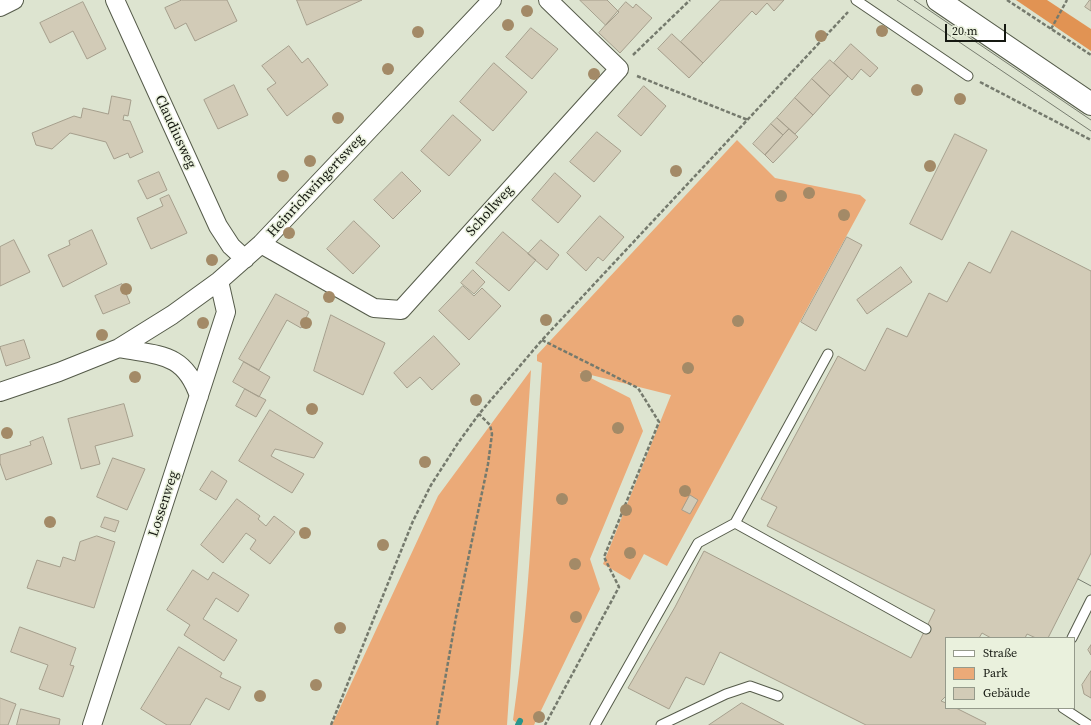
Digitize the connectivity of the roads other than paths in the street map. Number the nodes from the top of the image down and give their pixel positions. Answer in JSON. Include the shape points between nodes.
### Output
{"nodes":[{"id":1,"x":14,"y":0,"type":"edge"},
{"id":2,"x":115,"y":0,"type":"edge"},
{"id":3,"x":492,"y":0,"type":"edge"},
{"id":4,"x":548,"y":0,"type":"edge"},
{"id":5,"x":938,"y":0,"type":"edge"},
{"id":6,"x":857,"y":1,"type":"edge"},
{"id":7,"x":0,"y":6,"type":"edge"},
{"id":8,"x":968,"y":76,"type":"road end"},
{"id":9,"x":1091,"y":104,"type":"edge"},
{"id":10,"x":261,"y":244,"type":"junction"},
{"id":11,"x":245,"y":259,"type":"junction"},
{"id":12,"x":219,"y":281,"type":"junction"},
{"id":13,"x":119,"y":348,"type":"junction"},
{"id":14,"x":828,"y":354,"type":"dead end"},
{"id":15,"x":0,"y":392,"type":"edge"},
{"id":16,"x":199,"y":396,"type":"junction"},
{"id":17,"x":735,"y":523,"type":"junction"},
{"id":18,"x":1091,"y":600,"type":"edge"},
{"id":19,"x":926,"y":629,"type":"dead end"},
{"id":20,"x":1072,"y":637,"type":"edge"},
{"id":21,"x":778,"y":696,"type":"dead end"},
{"id":22,"x":1065,"y":709,"type":"edge"},
{"id":23,"x":92,"y":725,"type":"edge"},
{"id":24,"x":595,"y":725,"type":"edge"},
{"id":25,"x":661,"y":725,"type":"edge"},
{"id":26,"x":1089,"y":725,"type":"edge"}],
"edges":[{"from":1,"to":7,"type":"street"},
{"from":2,"to":11,"type":"street","name":"Claudiusweg","via":[[218,226]]},
{"from":3,"to":10,"type":"street","name":"Heinrichwingertsweg"},
{"from":4,"to":10,"type":"street","name":"Schollweg","via":[[619,69],[400,310],[374,308]]},
{"from":5,"to":9,"type":"main road"},
{"from":6,"to":8,"type":"lane"},
{"from":10,"to":11,"type":"street","name":"Heinrichwingertsweg"},
{"from":11,"to":12,"type":"street","name":"Heinrichwingertsweg"},
{"from":12,"to":13,"type":"street","name":"Heinrichwingertsweg","via":[[172,315]]},
{"from":12,"to":16,"type":"street","name":"Lossenweg","via":[[226,312]]},
{"from":13,"to":15,"type":"street","name":"Heinrichwingertsweg"},
{"from":13,"to":16,"type":"street","via":[[175,361],[187,370],[195,382]]},
{"from":14,"to":17,"type":"lane"},
{"from":16,"to":23,"type":"street","name":"Lossenweg"},
{"from":17,"to":19,"type":"lane"},
{"from":17,"to":24,"type":"lane","via":[[698,543]]},
{"from":18,"to":20,"type":"lane"},
{"from":21,"to":25,"type":"lane","via":[[750,686],[726,694]]},
{"from":22,"to":26,"type":"lane"}]}
